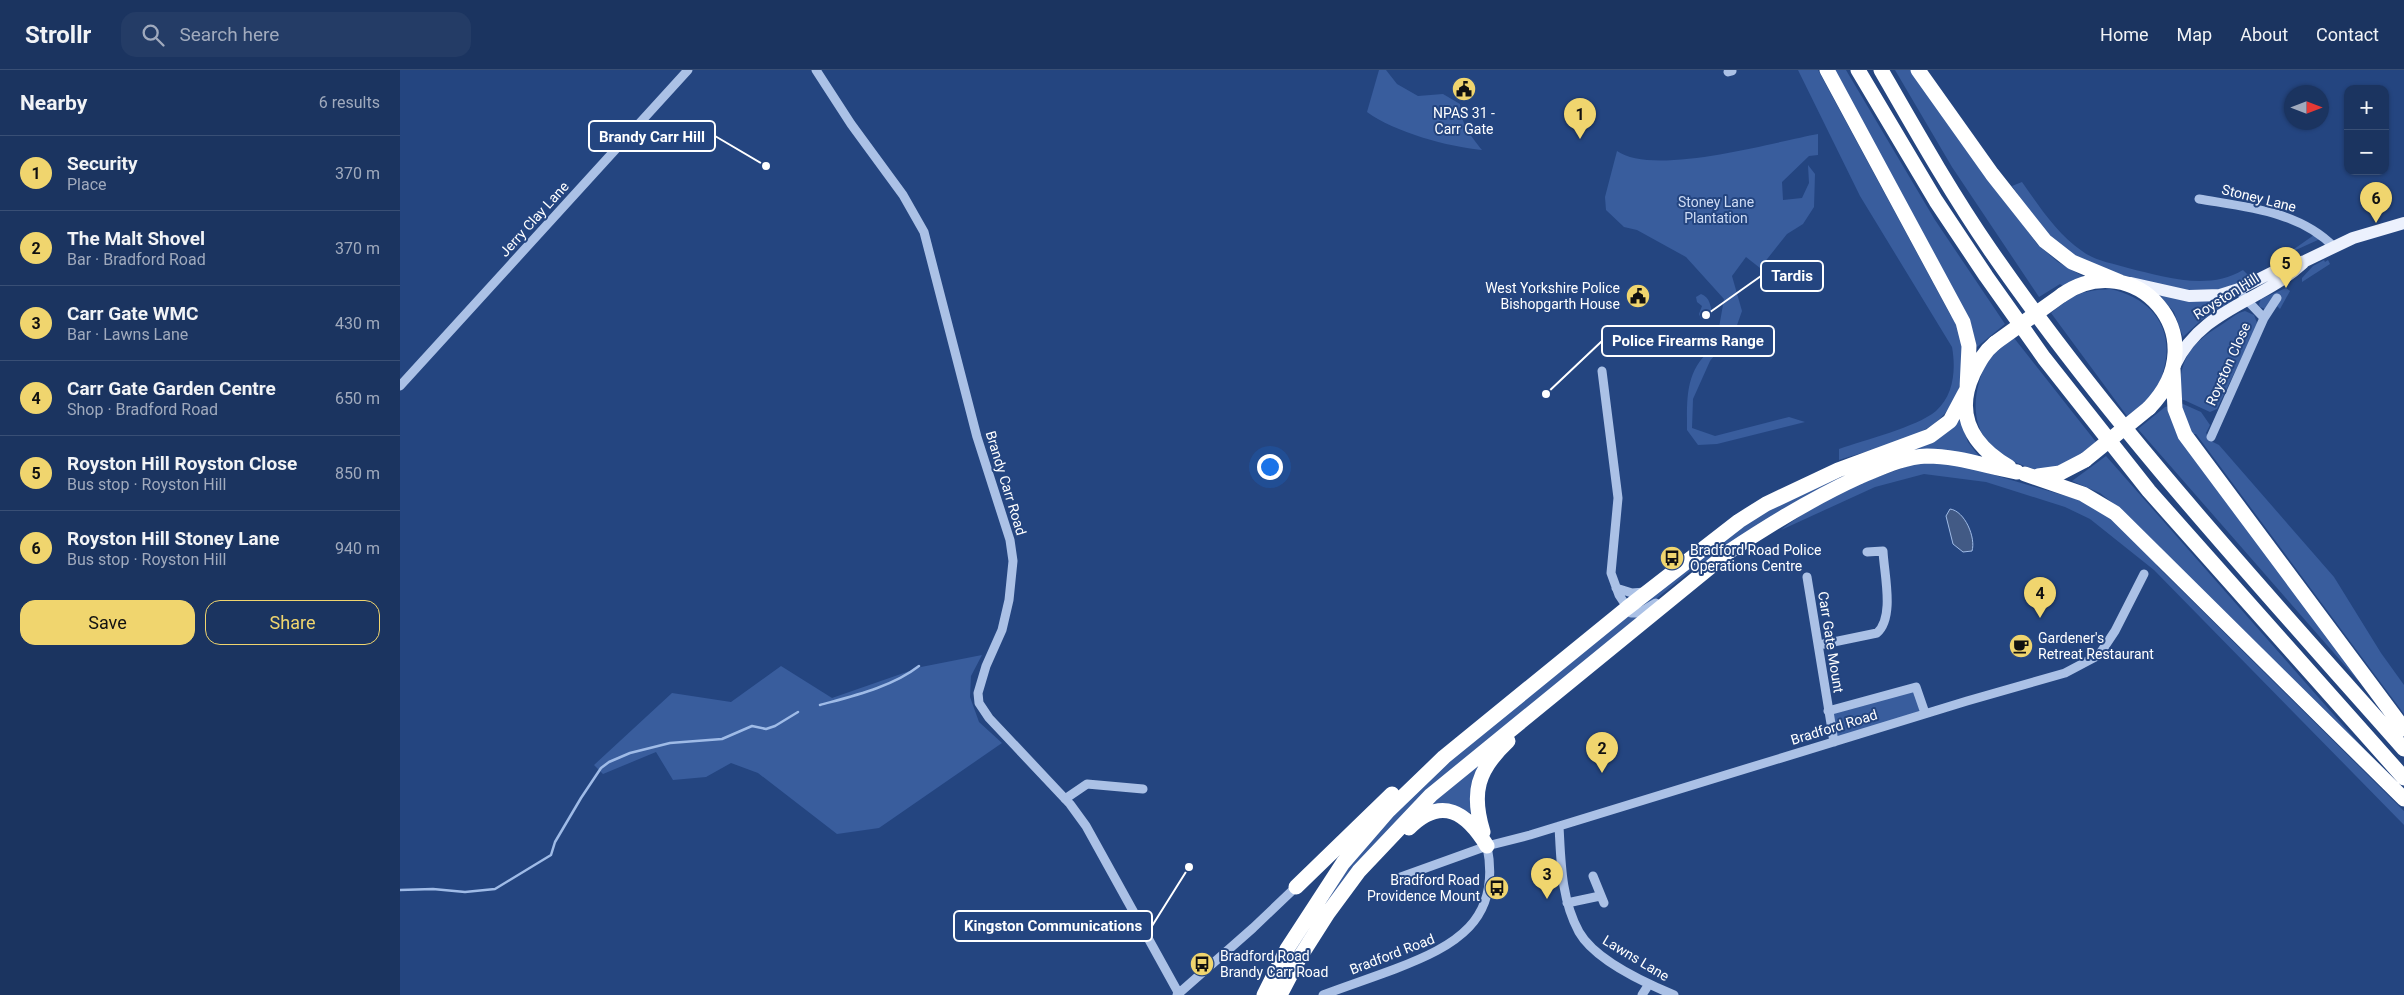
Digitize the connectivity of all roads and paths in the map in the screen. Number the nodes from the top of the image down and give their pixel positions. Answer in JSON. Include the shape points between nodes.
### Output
{"nodes":[{"id":1,"x":688,"y":70,"type":"edge"},
{"id":2,"x":816,"y":70,"type":"edge"},
{"id":3,"x":1827,"y":70,"type":"edge"},
{"id":4,"x":1858,"y":70,"type":"edge"},
{"id":5,"x":1881,"y":70,"type":"edge"},
{"id":6,"x":1918,"y":70,"type":"edge"},
{"id":7,"x":2199,"y":199,"type":"dead end"},
{"id":8,"x":2404,"y":223,"type":"edge"},
{"id":9,"x":2334,"y":247,"type":"junction"},
{"id":10,"x":2305,"y":261,"type":"junction"},
{"id":11,"x":2122,"y":282,"type":"junction"},
{"id":12,"x":2239,"y":289,"type":"junction"},
{"id":13,"x":2277,"y":298,"type":"dead end"},
{"id":14,"x":2246,"y":301,"type":"junction"},
{"id":15,"x":2264,"y":318,"type":"junction"},
{"id":16,"x":2174,"y":368,"type":"junction"},
{"id":17,"x":1602,"y":371,"type":"dead end"},
{"id":18,"x":400,"y":386,"type":"edge"},
{"id":19,"x":1967,"y":388,"type":"junction"},
{"id":20,"x":2211,"y":437,"type":"dead end"},
{"id":21,"x":2021,"y":473,"type":"junction"},
{"id":22,"x":1867,"y":552,"type":"dead end"},
{"id":23,"x":1706,"y":570,"type":"junction"},
{"id":24,"x":2144,"y":574,"type":"dead end"},
{"id":25,"x":1807,"y":577,"type":"dead end"},
{"id":26,"x":1616,"y":588,"type":"junction"},
{"id":27,"x":1649,"y":591,"type":"junction"},
{"id":28,"x":1627,"y":608,"type":"junction"},
{"id":29,"x":1819,"y":645,"type":"junction"},
{"id":30,"x":1534,"y":710,"type":"junction"},
{"id":31,"x":1828,"y":712,"type":"junction"},
{"id":32,"x":1925,"y":713,"type":"junction"},
{"id":33,"x":2404,"y":729,"type":"edge"},
{"id":34,"x":1834,"y":742,"type":"junction"},
{"id":35,"x":2404,"y":749,"type":"edge"},
{"id":36,"x":1444,"y":757,"type":"junction"},
{"id":37,"x":2404,"y":778,"type":"edge"},
{"id":38,"x":1143,"y":789,"type":"dead end"},
{"id":39,"x":2404,"y":799,"type":"edge"},
{"id":40,"x":1065,"y":800,"type":"junction"},
{"id":41,"x":1559,"y":826,"type":"junction"},
{"id":42,"x":1487,"y":846,"type":"junction"},
{"id":43,"x":1593,"y":876,"type":"dead end"},
{"id":44,"x":1398,"y":878,"type":"dead end"},
{"id":45,"x":1296,"y":887,"type":"joint"},
{"id":46,"x":1567,"y":903,"type":"junction"},
{"id":47,"x":1300,"y":957,"type":"junction"},
{"id":48,"x":1649,"y":984,"type":"junction"},
{"id":49,"x":1178,"y":994,"type":"edge"},
{"id":50,"x":1264,"y":995,"type":"edge"},
{"id":51,"x":1280,"y":995,"type":"edge"},
{"id":52,"x":1323,"y":995,"type":"edge"},
{"id":53,"x":1642,"y":995,"type":"edge"},
{"id":54,"x":1674,"y":995,"type":"edge"}],
"edges":[{"from":1,"to":18,"type":"street","name":"Jerry Clay Lane"},
{"from":2,"to":40,"type":"street","name":"Brandy Carr Road","via":[[903,195],[924,232],[977,436],[1010,540],[1013,561],[1009,600],[1002,630],[980,681],[979,703],[1001,732]]},
{"from":3,"to":19,"type":"highway","via":[[1963,322],[1969,346]]},
{"from":4,"to":37,"type":"highway","via":[[1936,201],[2044,358],[2149,491]]},
{"from":5,"to":35,"type":"highway","via":[[1991,251],[2126,431]]},
{"from":6,"to":11,"type":"highway","via":[[1992,174],[2045,241],[2072,262]]},
{"from":7,"to":9,"type":"street","name":"Stoney Lane","via":[[2282,216],[2305,224]]},
{"from":8,"to":9,"type":"main road","name":"Royston Hill"},
{"from":9,"to":10,"type":"main road","name":"Royston Hill"},
{"from":10,"to":12,"type":"main road","name":"Royston Hill","via":[[2283,267]]},
{"from":10,"to":14,"type":"main road","name":"Royston Hill","via":[[2290,275]]},
{"from":11,"to":12,"type":"main road","name":"Royston Hill","via":[[2199,296]]},
{"from":11,"to":16,"type":"highway","via":[[2149,297],[2169,320],[2176,346]]},
{"from":11,"to":19,"type":"highway","bridge":true,"via":[[2087,283],[2062,295],[1996,343],[1982,358]]},
{"from":12,"to":14,"type":"street","name":"Royston Close"},
{"from":13,"to":15,"type":"street","name":"Royston Close"},
{"from":14,"to":15,"type":"street","name":"Royston Close"},
{"from":14,"to":16,"type":"main road","name":"Royston Hill","via":[[2219,315],[2196,333],[2183,348]]},
{"from":15,"to":20,"type":"street","name":"Royston Close","via":[[2213,419]]},
{"from":16,"to":21,"type":"highway","bridge":true,"via":[[2149,408],[2085,460],[2060,473],[2046,476]]},
{"from":16,"to":33,"type":"highway","via":[[2175,409],[2185,435]]},
{"from":17,"to":26,"type":"street","via":[[1618,498],[1611,573]]},
{"from":19,"to":21,"type":"highway","via":[[1969,424],[1978,443],[1988,454]]},
{"from":19,"to":27,"type":"highway","via":[[1950,420],[1936,432],[1838,470],[1766,504],[1739,520]]},
{"from":21,"to":23,"type":"highway","via":[[1941,457],[1897,461],[1819,495],[1774,521]]},
{"from":21,"to":39,"type":"highway","via":[[2083,494],[2115,513]]},
{"from":22,"to":29,"type":"street","via":[[1883,551],[1887,615],[1884,626],[1877,633]]},
{"from":23,"to":28,"type":"street","via":[[1685,579],[1650,608],[1639,613],[1631,613]]},
{"from":23,"to":30,"type":"highway"},
{"from":24,"to":32,"type":"street","name":"Bradford Road","via":[[2115,631],[2098,655],[2065,674]]},
{"from":25,"to":29,"type":"street","name":"Carr Gate Mount"},
{"from":26,"to":27,"type":"street","via":[[1632,593]]},
{"from":26,"to":28,"type":"street"},
{"from":27,"to":28,"type":"highway"},
{"from":28,"to":36,"type":"highway"},
{"from":29,"to":31,"type":"street","name":"Carr Gate Mount"},
{"from":30,"to":42,"type":"highway","via":[[1482,774],[1476,804]]},
{"from":30,"to":47,"type":"highway","via":[[1457,772],[1401,824],[1359,871]]},
{"from":31,"to":32,"type":"street","via":[[1916,687]]},
{"from":31,"to":34,"type":"street","name":"Carr Gate Mount"},
{"from":32,"to":34,"type":"street","name":"Bradford Road"},
{"from":34,"to":41,"type":"street","name":"Bradford Road"},
{"from":36,"to":45,"type":"highway","via":[[1405,782]]},
{"from":36,"to":50,"type":"highway","via":[[1388,811],[1343,863],[1287,949]]},
{"from":38,"to":40,"type":"street","via":[[1087,784]]},
{"from":40,"to":49,"type":"street","name":"Brandy Carr Road","via":[[1086,826]]},
{"from":41,"to":42,"type":"street","name":"Bradford Road"},
{"from":41,"to":46,"type":"street","name":"Lawns Lane","via":[[1561,872]]},
{"from":42,"to":44,"type":"street","name":"Bradford Road"},
{"from":42,"to":47,"type":"highway","via":[[1470,822],[1458,814],[1434,812],[1418,819],[1380,856]]},
{"from":42,"to":52,"type":"street","name":"Bradford Road","via":[[1491,866],[1484,903],[1470,927],[1456,940],[1423,958]]},
{"from":43,"to":46,"type":"street","via":[[1602,900]]},
{"from":45,"to":49,"type":"street"},
{"from":46,"to":48,"type":"street","name":"Lawns Lane","via":[[1579,932],[1591,946]]},
{"from":47,"to":51,"type":"highway"},
{"from":48,"to":53,"type":"street"},
{"from":48,"to":54,"type":"street","name":"Lawns Lane"}]}
